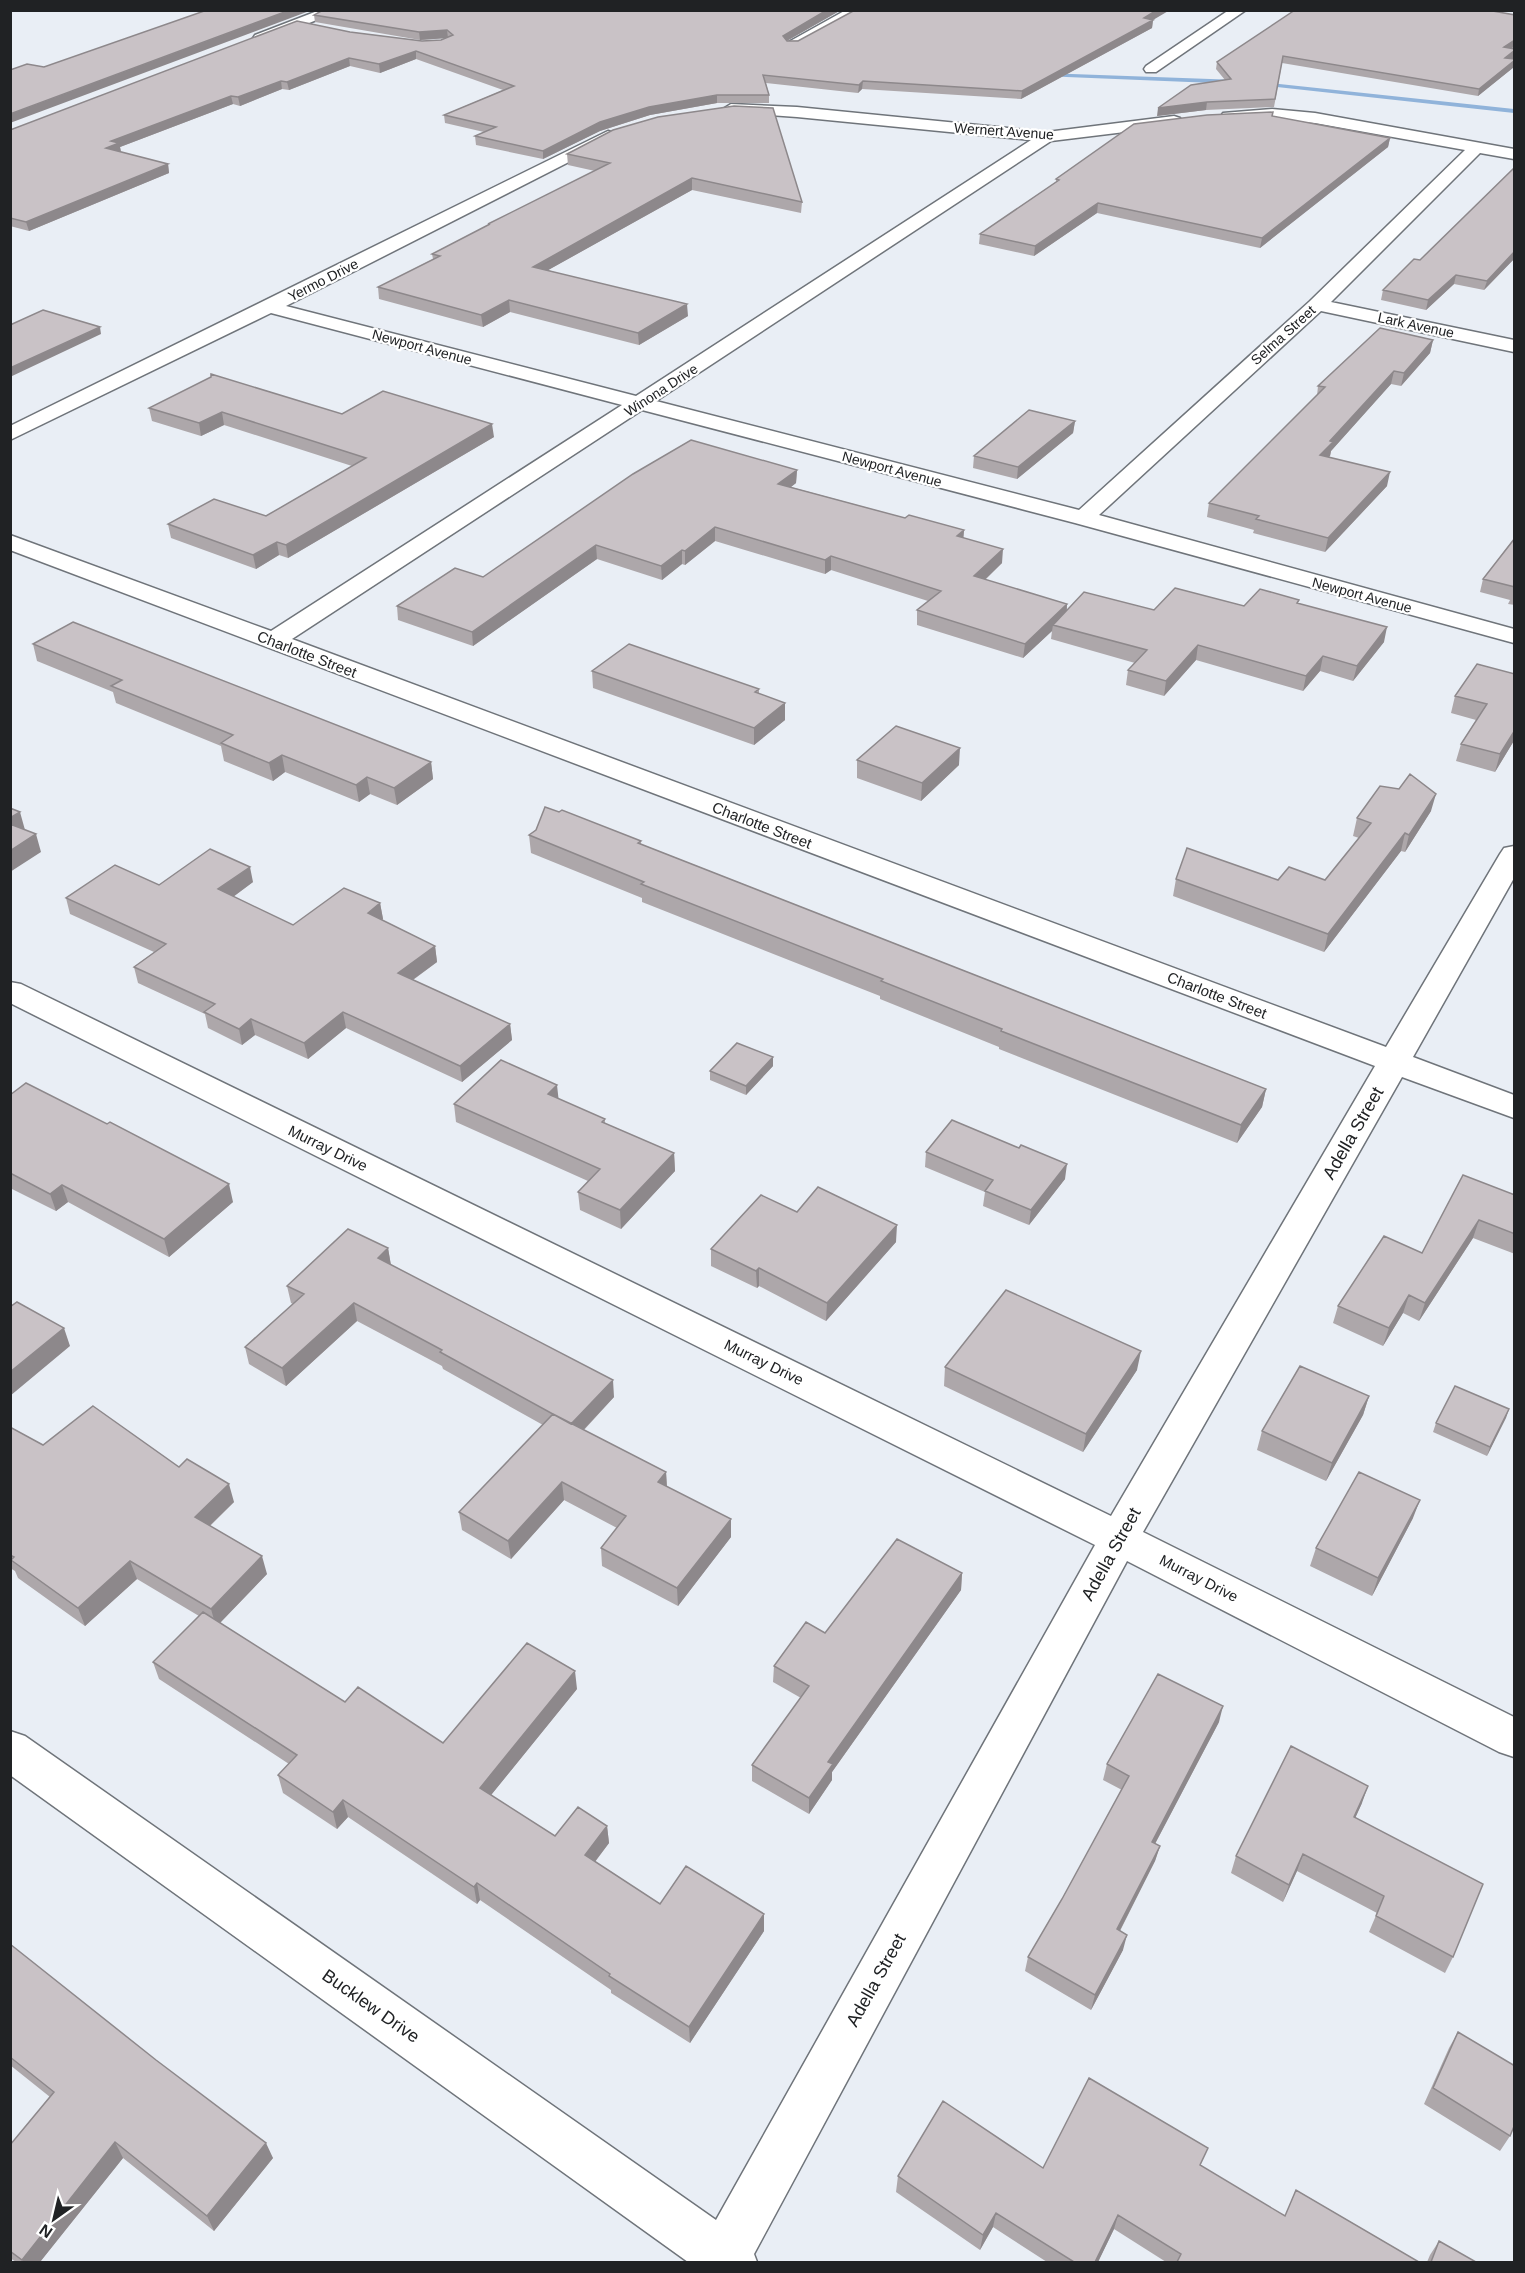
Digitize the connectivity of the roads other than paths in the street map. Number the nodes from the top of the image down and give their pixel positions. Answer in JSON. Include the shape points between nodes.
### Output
{"nodes":[{"id":1,"x":334,"y":10,"type":"edge"},
{"id":2,"x":858,"y":10,"type":"edge"},
{"id":3,"x":1239,"y":10,"type":"edge"},
{"id":4,"x":792,"y":44,"type":"edge"},
{"id":5,"x":243,"y":45,"type":"edge"},
{"id":6,"x":1151,"y":69,"type":"dead end"},
{"id":7,"x":712,"y":111,"type":"edge"},
{"id":8,"x":1216,"y":117,"type":"edge"},
{"id":9,"x":1195,"y":119,"type":"edge"},
{"id":10,"x":626,"y":129,"type":"edge"},
{"id":11,"x":1047,"y":137,"type":"junction"},
{"id":12,"x":1477,"y":147,"type":"junction"},
{"id":13,"x":1515,"y":154,"type":"edge"},
{"id":14,"x":1317,"y":304,"type":"junction"},
{"id":15,"x":269,"y":307,"type":"junction"},
{"id":16,"x":1515,"y":346,"type":"edge"},
{"id":17,"x":639,"y":404,"type":"junction"},
{"id":18,"x":10,"y":434,"type":"edge"},
{"id":19,"x":1083,"y":518,"type":"junction"},
{"id":20,"x":10,"y":542,"type":"edge"},
{"id":21,"x":1515,"y":636,"type":"edge"},
{"id":22,"x":273,"y":641,"type":"junction"},
{"id":23,"x":1515,"y":854,"type":"edge"},
{"id":24,"x":10,"y":991,"type":"edge"},
{"id":25,"x":1394,"y":1062,"type":"junction"},
{"id":26,"x":1515,"y":1107,"type":"edge"},
{"id":27,"x":1119,"y":1538,"type":"junction"},
{"id":28,"x":1515,"y":1738,"type":"edge"},
{"id":29,"x":10,"y":1750,"type":"edge"},
{"id":30,"x":725,"y":2261,"type":"edge"}],
"edges":[{"from":1,"to":5,"type":"street"},
{"from":2,"to":4,"type":"street"},
{"from":3,"to":6,"type":"street"},
{"from":7,"to":11,"type":"street","name":"Wernert Avenue","via":[[797,112]]},
{"from":8,"to":12,"type":"street","via":[[1246,114],[1315,118]]},
{"from":9,"to":11,"type":"street","name":"Wernert Avenue"},
{"from":10,"to":15,"type":"street","name":"Yermo Drive"},
{"from":11,"to":17,"type":"street","name":"Winona Drive"},
{"from":12,"to":13,"type":"street"},
{"from":12,"to":14,"type":"street","name":"Selma Street"},
{"from":14,"to":16,"type":"street","name":"Lark Avenue"},
{"from":14,"to":19,"type":"street","name":"Selma Street"},
{"from":15,"to":17,"type":"street","name":"Newport Avenue"},
{"from":15,"to":18,"type":"street","name":"Yermo Drive"},
{"from":17,"to":19,"type":"street","name":"Newport Avenue"},
{"from":17,"to":22,"type":"street","name":"Winona Drive"},
{"from":19,"to":21,"type":"street","name":"Newport Avenue"},
{"from":20,"to":22,"type":"street","name":"Charlotte Street"},
{"from":22,"to":25,"type":"street","name":"Charlotte Street"},
{"from":23,"to":25,"type":"street","name":"Adella Street"},
{"from":24,"to":27,"type":"street","name":"Murray Drive"},
{"from":25,"to":26,"type":"street","name":"Charlotte Street"},
{"from":25,"to":27,"type":"street","name":"Adella Street"},
{"from":27,"to":28,"type":"street","name":"Murray Drive"},
{"from":27,"to":30,"type":"street","name":"Adella Street"},
{"from":29,"to":30,"type":"street","name":"Bucklew Drive"}]}
